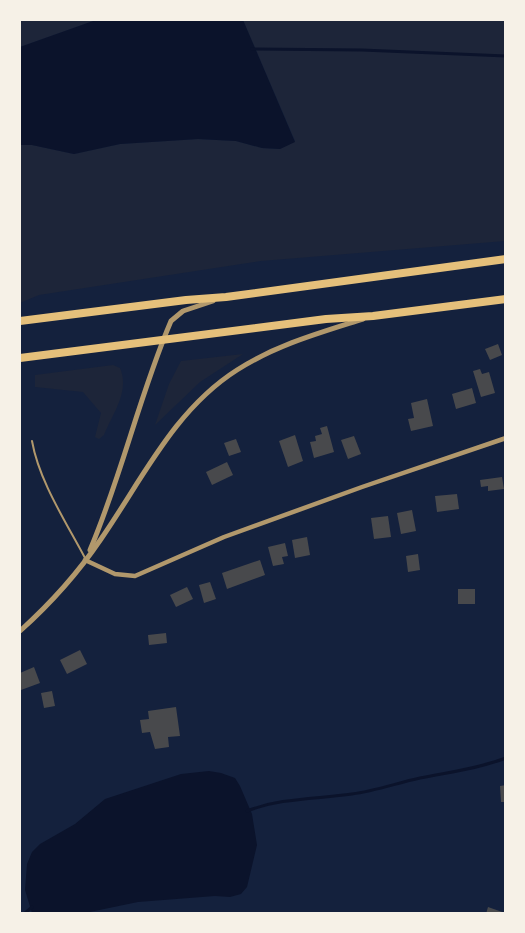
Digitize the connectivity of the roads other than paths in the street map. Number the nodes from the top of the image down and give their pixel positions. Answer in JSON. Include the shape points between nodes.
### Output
{"nodes":[{"id":1,"x":506,"y":259,"type":"edge"},
{"id":2,"x":226,"y":297,"type":"junction"},
{"id":3,"x":506,"y":299,"type":"edge"},
{"id":4,"x":373,"y":316,"type":"junction"},
{"id":5,"x":20,"y":321,"type":"edge"},
{"id":6,"x":162,"y":341,"type":"junction"},
{"id":7,"x":20,"y":358,"type":"edge"},
{"id":8,"x":506,"y":438,"type":"edge"},
{"id":9,"x":32,"y":441,"type":"dead end"},
{"id":10,"x":86,"y":560,"type":"junction"},
{"id":11,"x":20,"y":631,"type":"edge"}],
"edges":[{"from":1,"to":2,"type":"highway"},
{"from":2,"to":5,"type":"highway"},
{"from":2,"to":6,"type":"street","via":[[183,311],[171,321]]},
{"from":3,"to":4,"type":"highway"},
{"from":4,"to":6,"type":"highway"},
{"from":4,"to":10,"type":"street","via":[[270,351],[209,392],[166,440]]},
{"from":6,"to":7,"type":"highway"},
{"from":6,"to":10,"type":"street"},
{"from":8,"to":10,"type":"street","via":[[224,537],[135,576],[115,574]]},
{"from":9,"to":10,"type":"lane","via":[[35,458]]},
{"from":10,"to":11,"type":"street"}]}
